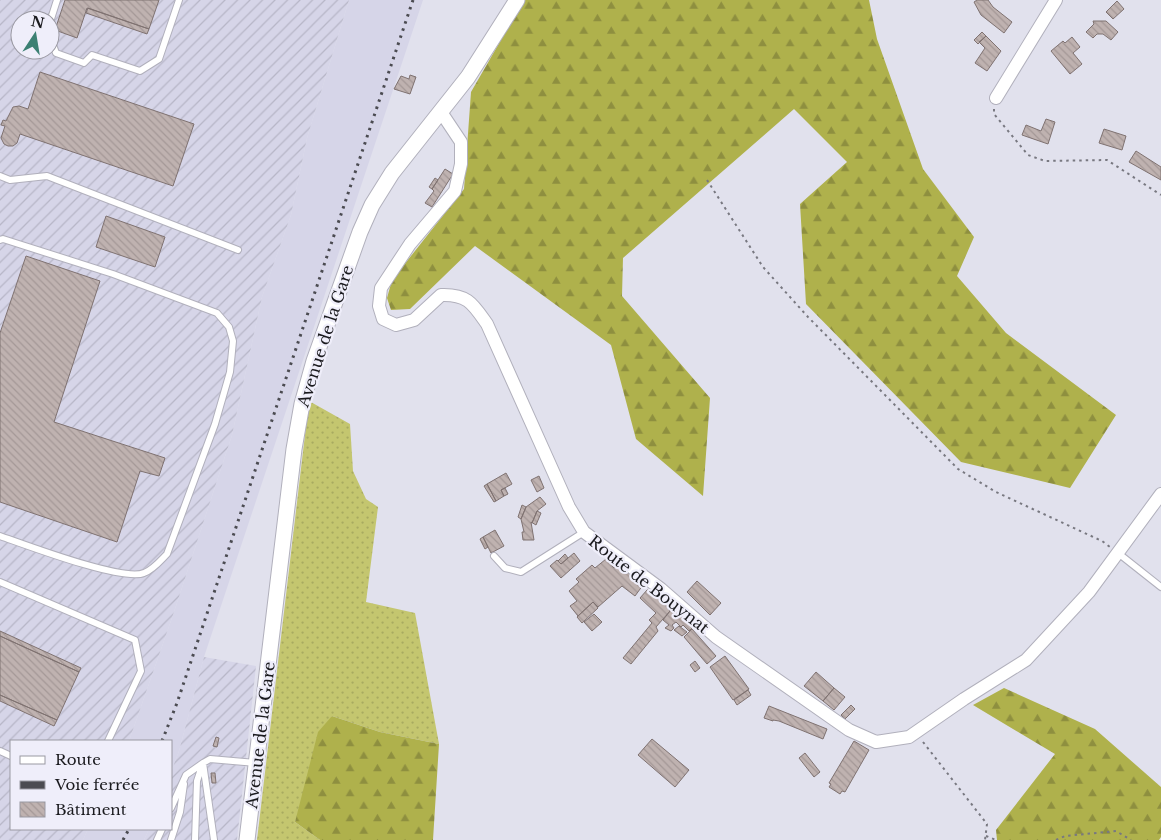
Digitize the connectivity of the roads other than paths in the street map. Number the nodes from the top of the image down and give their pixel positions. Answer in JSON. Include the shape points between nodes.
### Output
{"nodes":[{"id":1,"x":179,"y":0,"type":"edge"},
{"id":2,"x":517,"y":0,"type":"edge"},
{"id":3,"x":1056,"y":0,"type":"edge"},
{"id":4,"x":60,"y":54,"type":"edge"},
{"id":5,"x":996,"y":98,"type":"road end"},
{"id":6,"x":441,"y":112,"type":"junction"},
{"id":7,"x":0,"y":176,"type":"edge"},
{"id":8,"x":0,"y":240,"type":"edge"},
{"id":9,"x":238,"y":250,"type":"dead end"},
{"id":10,"x":1161,"y":494,"type":"edge"},
{"id":11,"x":584,"y":532,"type":"junction"},
{"id":12,"x":0,"y":536,"type":"edge"},
{"id":13,"x":1118,"y":553,"type":"junction"},
{"id":14,"x":494,"y":556,"type":"dead end"},
{"id":15,"x":0,"y":582,"type":"edge"},
{"id":16,"x":1161,"y":587,"type":"edge"},
{"id":17,"x":108,"y":740,"type":"edge"},
{"id":18,"x":203,"y":763,"type":"junction"},
{"id":19,"x":257,"y":763,"type":"junction"},
{"id":20,"x":186,"y":775,"type":"junction"},
{"id":21,"x":172,"y":806,"type":"edge"},
{"id":22,"x":171,"y":840,"type":"edge"},
{"id":23,"x":195,"y":840,"type":"edge"},
{"id":24,"x":214,"y":840,"type":"edge"},
{"id":25,"x":247,"y":840,"type":"edge"}],
"edges":[{"from":1,"to":4,"type":"lane","via":[[159,59],[140,71],[92,54],[84,63]]},
{"from":2,"to":6,"type":"street","name":"Avenue de la Gare","via":[[468,77]]},
{"from":3,"to":5,"type":"street"},
{"from":6,"to":11,"type":"street","name":"Route de Bouynat","via":[[461,142],[461,164],[455,191],[410,244],[382,288],[379,306],[383,319],[396,324],[414,320],[441,295],[455,294],[471,301],[487,324],[569,507]]},
{"from":6,"to":19,"type":"street","name":"Avenue de la Gare","via":[[392,173],[372,205],[314,361],[302,404],[293,458]]},
{"from":7,"to":9,"type":"lane","via":[[10,180],[47,176]]},
{"from":8,"to":12,"type":"lane","via":[[113,274],[217,313],[229,327],[234,340],[230,372],[215,424],[168,554],[156,565],[134,576],[110,572]]},
{"from":10,"to":13,"type":"street","name":"Route de Bouynat"},
{"from":11,"to":13,"type":"street","name":"Route de Bouynat","via":[[661,589],[716,637],[849,730],[876,742],[909,737],[1026,660],[1089,592]]},
{"from":11,"to":14,"type":"lane","via":[[521,572],[505,568]]},
{"from":13,"to":16,"type":"lane"},
{"from":15,"to":17,"type":"lane","via":[[135,640],[140,671]]},
{"from":18,"to":19,"type":"lane","via":[[210,760]]},
{"from":18,"to":20,"type":"lane"},
{"from":18,"to":23,"type":"lane","via":[[197,781]]},
{"from":18,"to":24,"type":"lane"},
{"from":19,"to":25,"type":"street","name":"Avenue de la Gare"},
{"from":20,"to":21,"type":"lane"},
{"from":20,"to":22,"type":"lane"}]}
